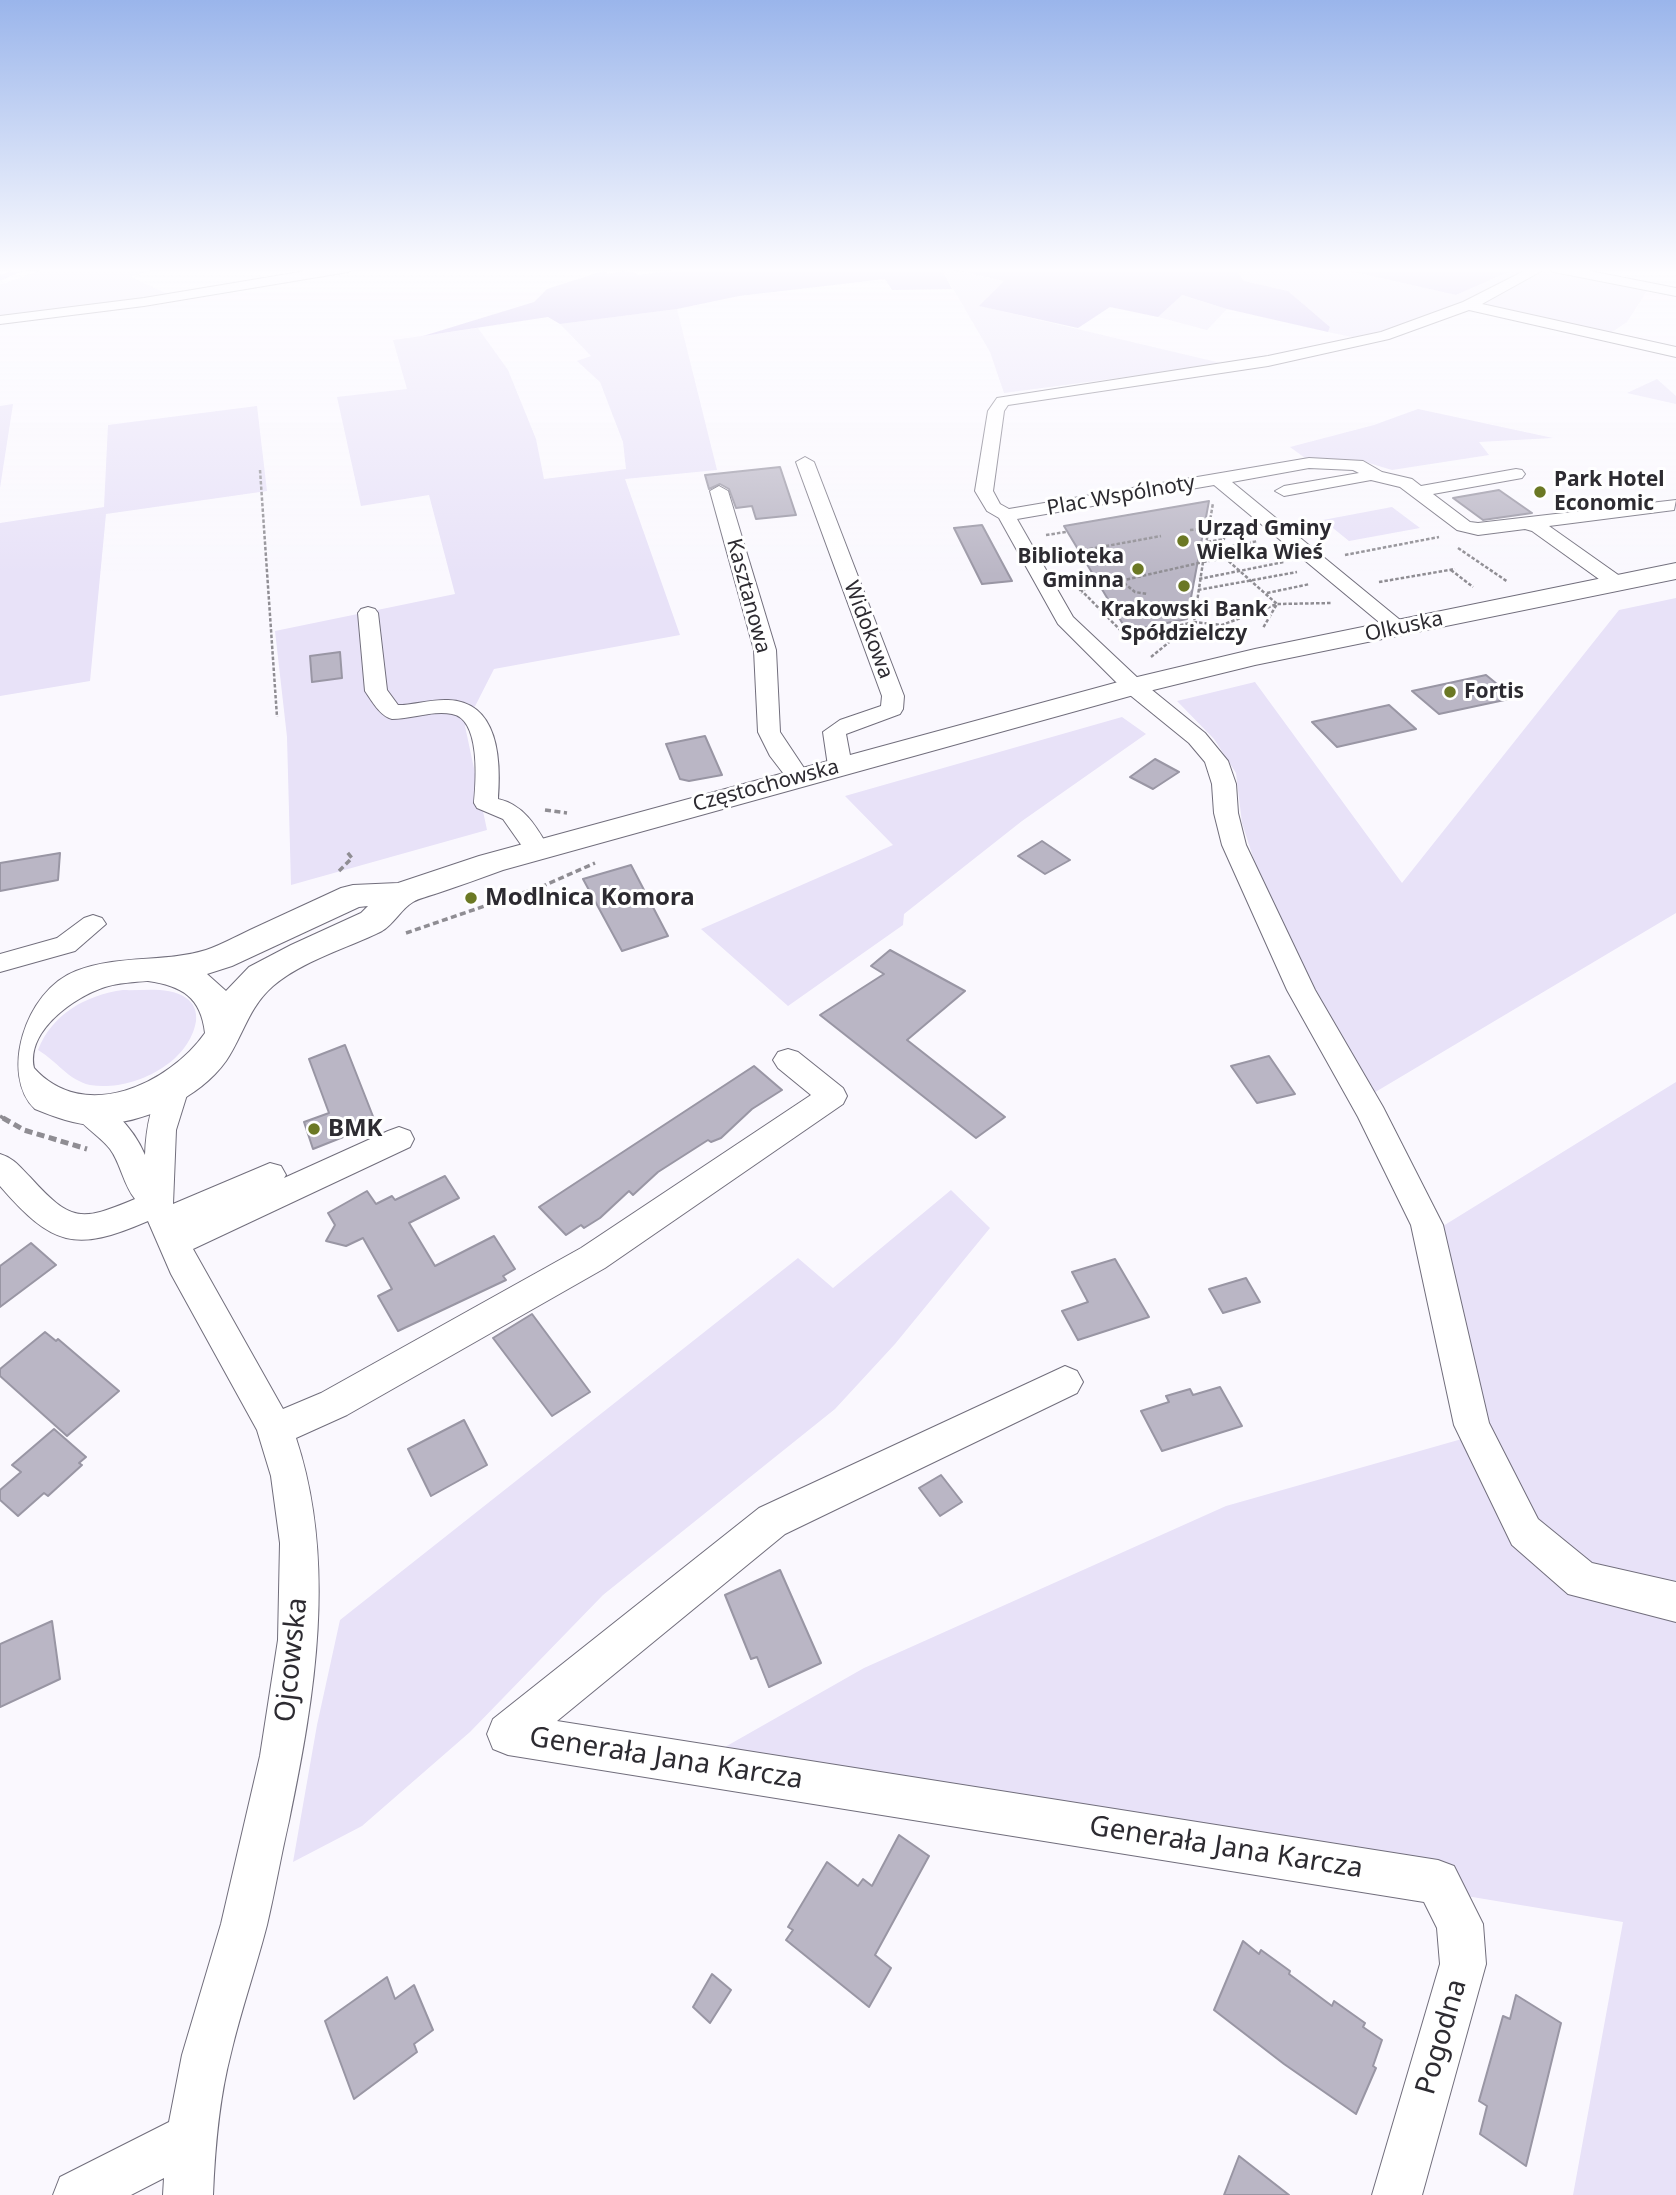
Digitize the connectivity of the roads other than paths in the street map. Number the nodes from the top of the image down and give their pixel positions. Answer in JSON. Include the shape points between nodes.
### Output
{"nodes":[{"id":1,"x":1202,"y":370,"type":"edge"},
{"id":2,"x":805,"y":462,"type":"dead end"},
{"id":3,"x":1516,"y":474,"type":"dead end"},
{"id":4,"x":1376,"y":476,"type":"junction"},
{"id":5,"x":1219,"y":479,"type":"junction"},
{"id":6,"x":719,"y":491,"type":"dead end"},
{"id":7,"x":1284,"y":491,"type":"dead end"},
{"id":8,"x":1418,"y":492,"type":"junction"},
{"id":9,"x":1068,"y":505,"type":"junction"},
{"id":10,"x":1674,"y":505,"type":"dead end"},
{"id":11,"x":1006,"y":515,"type":"junction"},
{"id":12,"x":1085,"y":521,"type":"dead end"},
{"id":13,"x":1526,"y":523,"type":"junction"},
{"id":14,"x":1676,"y":571,"type":"edge"},
{"id":15,"x":1617,"y":583,"type":"junction"},
{"id":16,"x":368,"y":613,"type":"dead end"},
{"id":17,"x":1398,"y":628,"type":"junction"},
{"id":18,"x":1133,"y":686,"type":"junction"},
{"id":19,"x":840,"y":766,"type":"junction"},
{"id":20,"x":798,"y":777,"type":"junction"},
{"id":21,"x":538,"y":850,"type":"junction"},
{"id":22,"x":401,"y":894,"type":"junction"},
{"id":23,"x":93,"y":924,"type":"dead end"},
{"id":24,"x":0,"y":962,"type":"edge"},
{"id":25,"x":159,"y":970,"type":"junction"},
{"id":26,"x":54,"y":996,"type":"junction"},
{"id":27,"x":0,"y":1019,"type":"edge"},
{"id":28,"x":223,"y":1034,"type":"junction"},
{"id":29,"x":788,"y":1060,"type":"dead end"},
{"id":30,"x":10,"y":1071,"type":"edge"},
{"id":31,"x":175,"y":1085,"type":"junction"},
{"id":32,"x":87,"y":1110,"type":"junction"},
{"id":33,"x":399,"y":1139,"type":"dead end"},
{"id":34,"x":0,"y":1166,"type":"edge"},
{"id":35,"x":270,"y":1175,"type":"dead end"},
{"id":36,"x":165,"y":1223,"type":"junction"},
{"id":37,"x":1065,"y":1382,"type":"dead end"},
{"id":38,"x":275,"y":1430,"type":"junction"},
{"id":39,"x":1676,"y":1602,"type":"edge"},
{"id":40,"x":1438,"y":1882,"type":"joint"},
{"id":41,"x":191,"y":2137,"type":"junction"},
{"id":42,"x":78,"y":2195,"type":"edge"},
{"id":43,"x":188,"y":2195,"type":"edge"},
{"id":44,"x":1397,"y":2195,"type":"edge"}],
"edges":[{"from":1,"to":11,"type":"street","via":[[1003,401],[996,411],[984,483],[988,500]]},
{"from":2,"to":19,"type":"street","name":"Widokowa","via":[[893,696],[892,709],[834,732]]},
{"from":3,"to":8,"type":"street"},
{"from":4,"to":5,"type":"street","via":[[1357,465],[1309,463]]},
{"from":4,"to":7,"type":"street"},
{"from":4,"to":8,"type":"street","via":[[1406,483]]},
{"from":5,"to":9,"type":"street","name":"Plac Wspólnoty"},
{"from":5,"to":17,"type":"street","name":"Plac Wspólnoty"},
{"from":6,"to":20,"type":"street","name":"Kasztanowa","via":[[765,650],[769,732]]},
{"from":8,"to":13,"type":"street","via":[[1464,526],[1478,529]]},
{"from":9,"to":11,"type":"street","name":"Plac Wspólnoty"},
{"from":9,"to":12,"type":"street"},
{"from":10,"to":13,"type":"street"},
{"from":11,"to":18,"type":"street","name":"Plac Wspólnoty","via":[[1065,620]]},
{"from":13,"to":15,"type":"street","via":[[1539,527]]},
{"from":14,"to":15,"type":"main road","name":"Olkuska"},
{"from":15,"to":17,"type":"main road","name":"Olkuska"},
{"from":16,"to":21,"type":"street","via":[[380,699],[392,712],[444,707],[472,714],[489,763],[486,803],[507,808]]},
{"from":17,"to":18,"type":"main road","name":"Olkuska"},
{"from":18,"to":19,"type":"main road","name":"Częstochowska"},
{"from":18,"to":39,"type":"street","via":[[1197,738],[1216,761],[1234,845],[1301,990],[1372,1115],[1427,1225],[1472,1425],[1525,1532],[1582,1580]]},
{"from":19,"to":20,"type":"main road","name":"Częstochowska"},
{"from":20,"to":21,"type":"main road","name":"Częstochowska"},
{"from":21,"to":22,"type":"main road","name":"Częstochowska"},
{"from":22,"to":25,"type":"main road","name":"Częstochowska","via":[[353,896],[220,958]]},
{"from":22,"to":28,"type":"main road","name":"Częstochowska","via":[[373,921],[256,981],[234,1005]]},
{"from":23,"to":24,"type":"street","via":[[65,945]]},
{"from":25,"to":26,"type":"main road","via":[[103,974]]},
{"from":25,"to":28,"type":"main road","via":[[208,991],[221,1013]]},
{"from":26,"to":27,"type":"main road"},
{"from":26,"to":30,"type":"main road","via":[[18,1043]]},
{"from":28,"to":31,"type":"main road","via":[[203,1064]]},
{"from":29,"to":38,"type":"street","via":[[832,1096],[593,1258],[334,1404]]},
{"from":30,"to":32,"type":"main road","via":[[58,1104]]},
{"from":31,"to":32,"type":"main road","via":[[136,1102]]},
{"from":31,"to":36,"type":"street","via":[[160,1128]]},
{"from":32,"to":36,"type":"street","name":"Ojcowska","via":[[118,1136]]},
{"from":33,"to":36,"type":"street"},
{"from":34,"to":36,"type":"street","via":[[48,1215],[70,1228]]},
{"from":35,"to":36,"type":"street"},
{"from":36,"to":38,"type":"street","name":"Ojcowska"},
{"from":37,"to":40,"type":"street","name":"Generała Jana Karcza","via":[[772,1521],[508,1734]]},
{"from":38,"to":41,"type":"street","name":"Ojcowska","via":[[296,1511],[298,1640],[267,1825],[206,2055]]},
{"from":40,"to":44,"type":"street","name":"Pogodna","via":[[1460,1924],[1464,1964]]},
{"from":41,"to":42,"type":"street"},
{"from":41,"to":43,"type":"street","name":"Ojcowska"}]}
